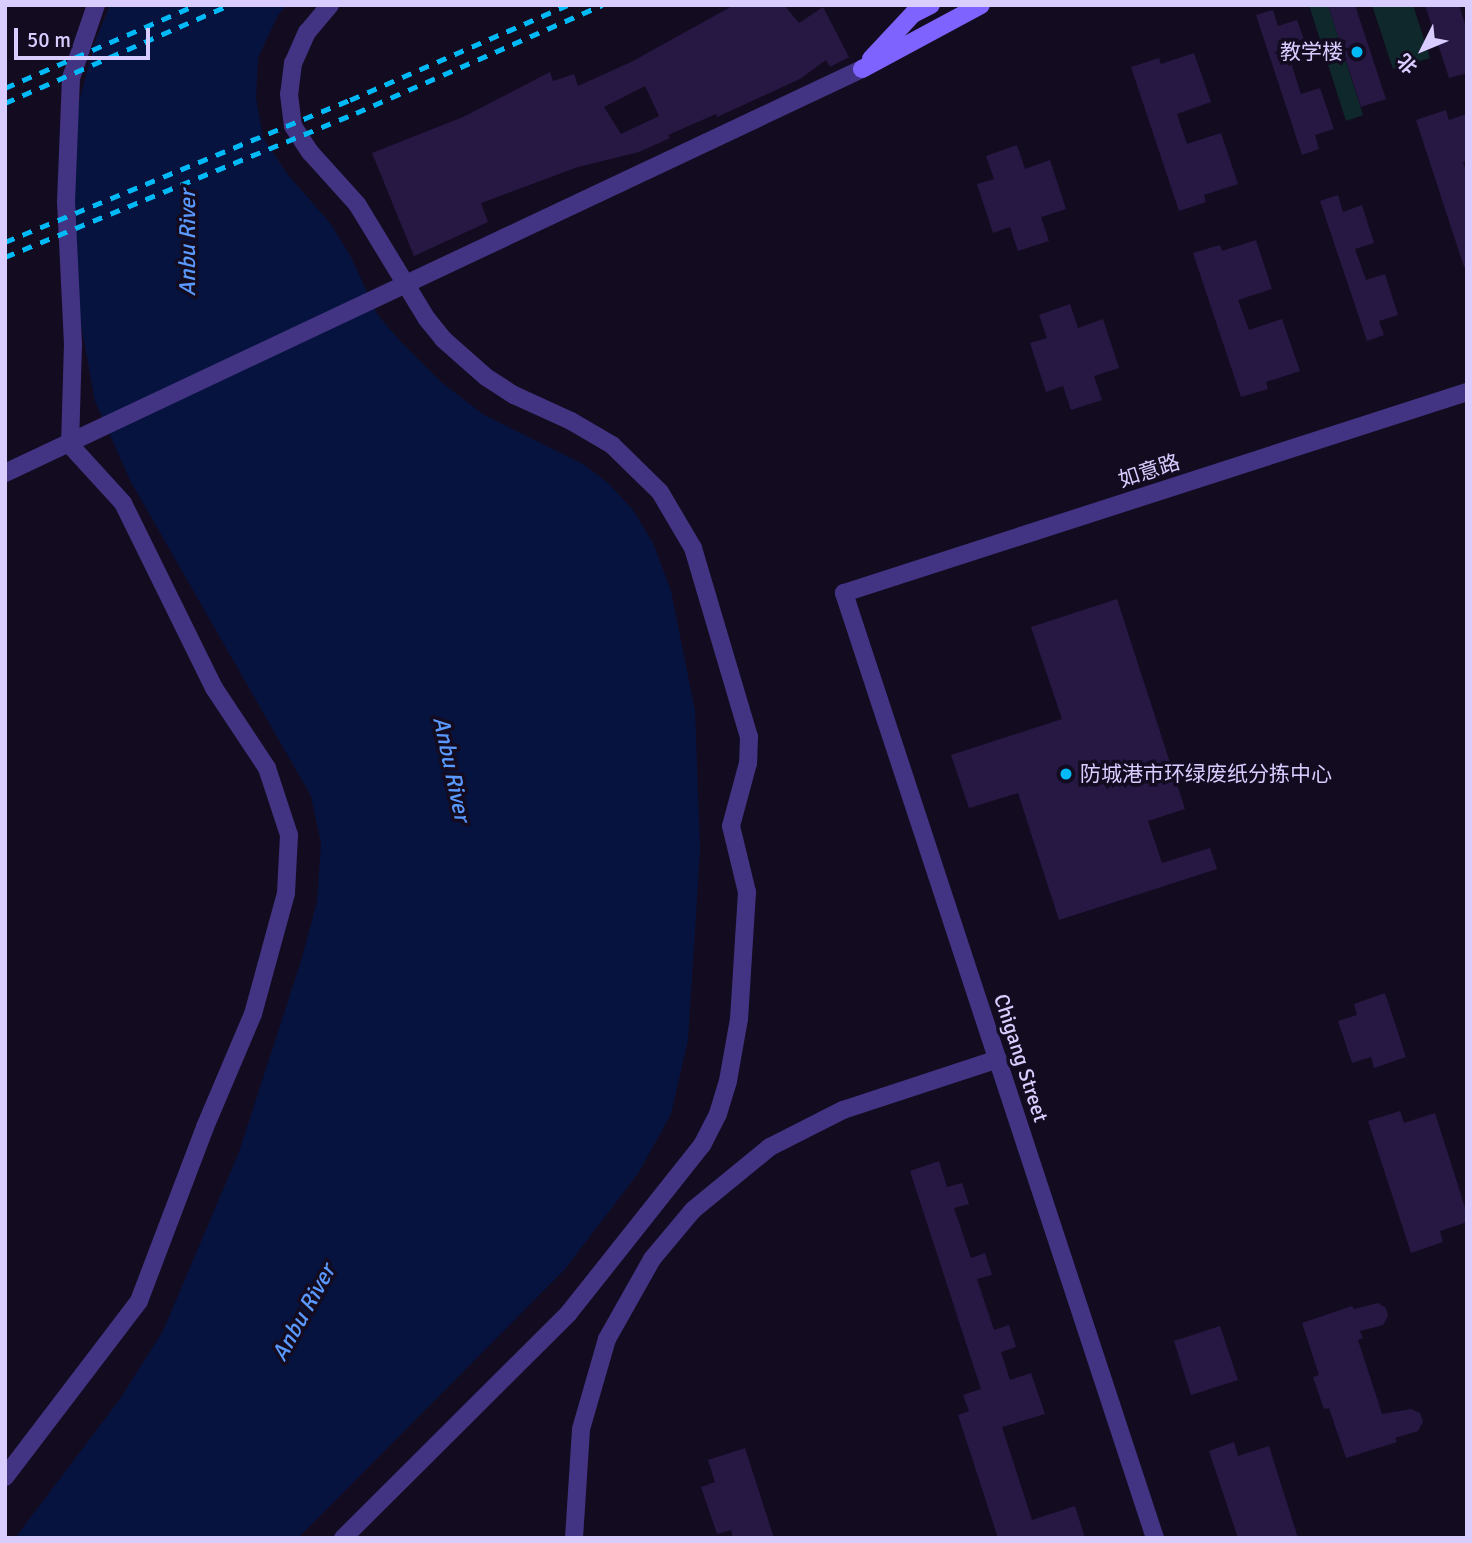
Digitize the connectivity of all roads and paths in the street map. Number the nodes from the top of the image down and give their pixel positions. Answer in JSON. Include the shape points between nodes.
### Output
{"nodes":[{"id":1,"x":96,"y":5,"type":"edge"},
{"id":2,"x":330,"y":5,"type":"edge"},
{"id":3,"x":931,"y":5,"type":"edge"},
{"id":4,"x":981,"y":5,"type":"edge"},
{"id":5,"x":862,"y":69,"type":"junction"},
{"id":6,"x":399,"y":288,"type":"junction"},
{"id":7,"x":1467,"y":391,"type":"edge"},
{"id":8,"x":70,"y":445,"type":"junction"},
{"id":9,"x":5,"y":473,"type":"edge"},
{"id":10,"x":844,"y":593,"type":"joint"},
{"id":11,"x":998,"y":1059,"type":"junction"},
{"id":12,"x":5,"y":1477,"type":"edge"},
{"id":13,"x":342,"y":1538,"type":"edge"},
{"id":14,"x":574,"y":1538,"type":"edge"},
{"id":15,"x":1155,"y":1538,"type":"edge"}],
"edges":[{"from":1,"to":8,"type":"street","via":[[71,78],[66,202],[73,344]]},
{"from":2,"to":6,"type":"street","via":[[307,32],[293,63],[289,94],[293,126],[357,204]]},
{"from":3,"to":5,"type":"main road","via":[[913,15]]},
{"from":4,"to":5,"type":"main road"},
{"from":5,"to":6,"type":"street"},
{"from":6,"to":8,"type":"street"},
{"from":6,"to":13,"type":"street","via":[[466,361],[514,395],[612,445],[637,466],[679,519],[693,548],[749,737],[731,826],[747,892],[739,1019],[728,1081],[702,1145],[569,1313]]},
{"from":7,"to":10,"type":"street","name":"如意路"},
{"from":8,"to":9,"type":"street"},
{"from":8,"to":12,"type":"street","via":[[123,503],[214,688],[267,768],[289,835],[286,893],[253,1014],[139,1301]]},
{"from":10,"to":11,"type":"street","name":"Chigang Street"},
{"from":11,"to":14,"type":"street","via":[[843,1110],[770,1147],[693,1210],[652,1259],[607,1339],[581,1429]]},
{"from":11,"to":15,"type":"street","name":"Chigang Street"}]}
